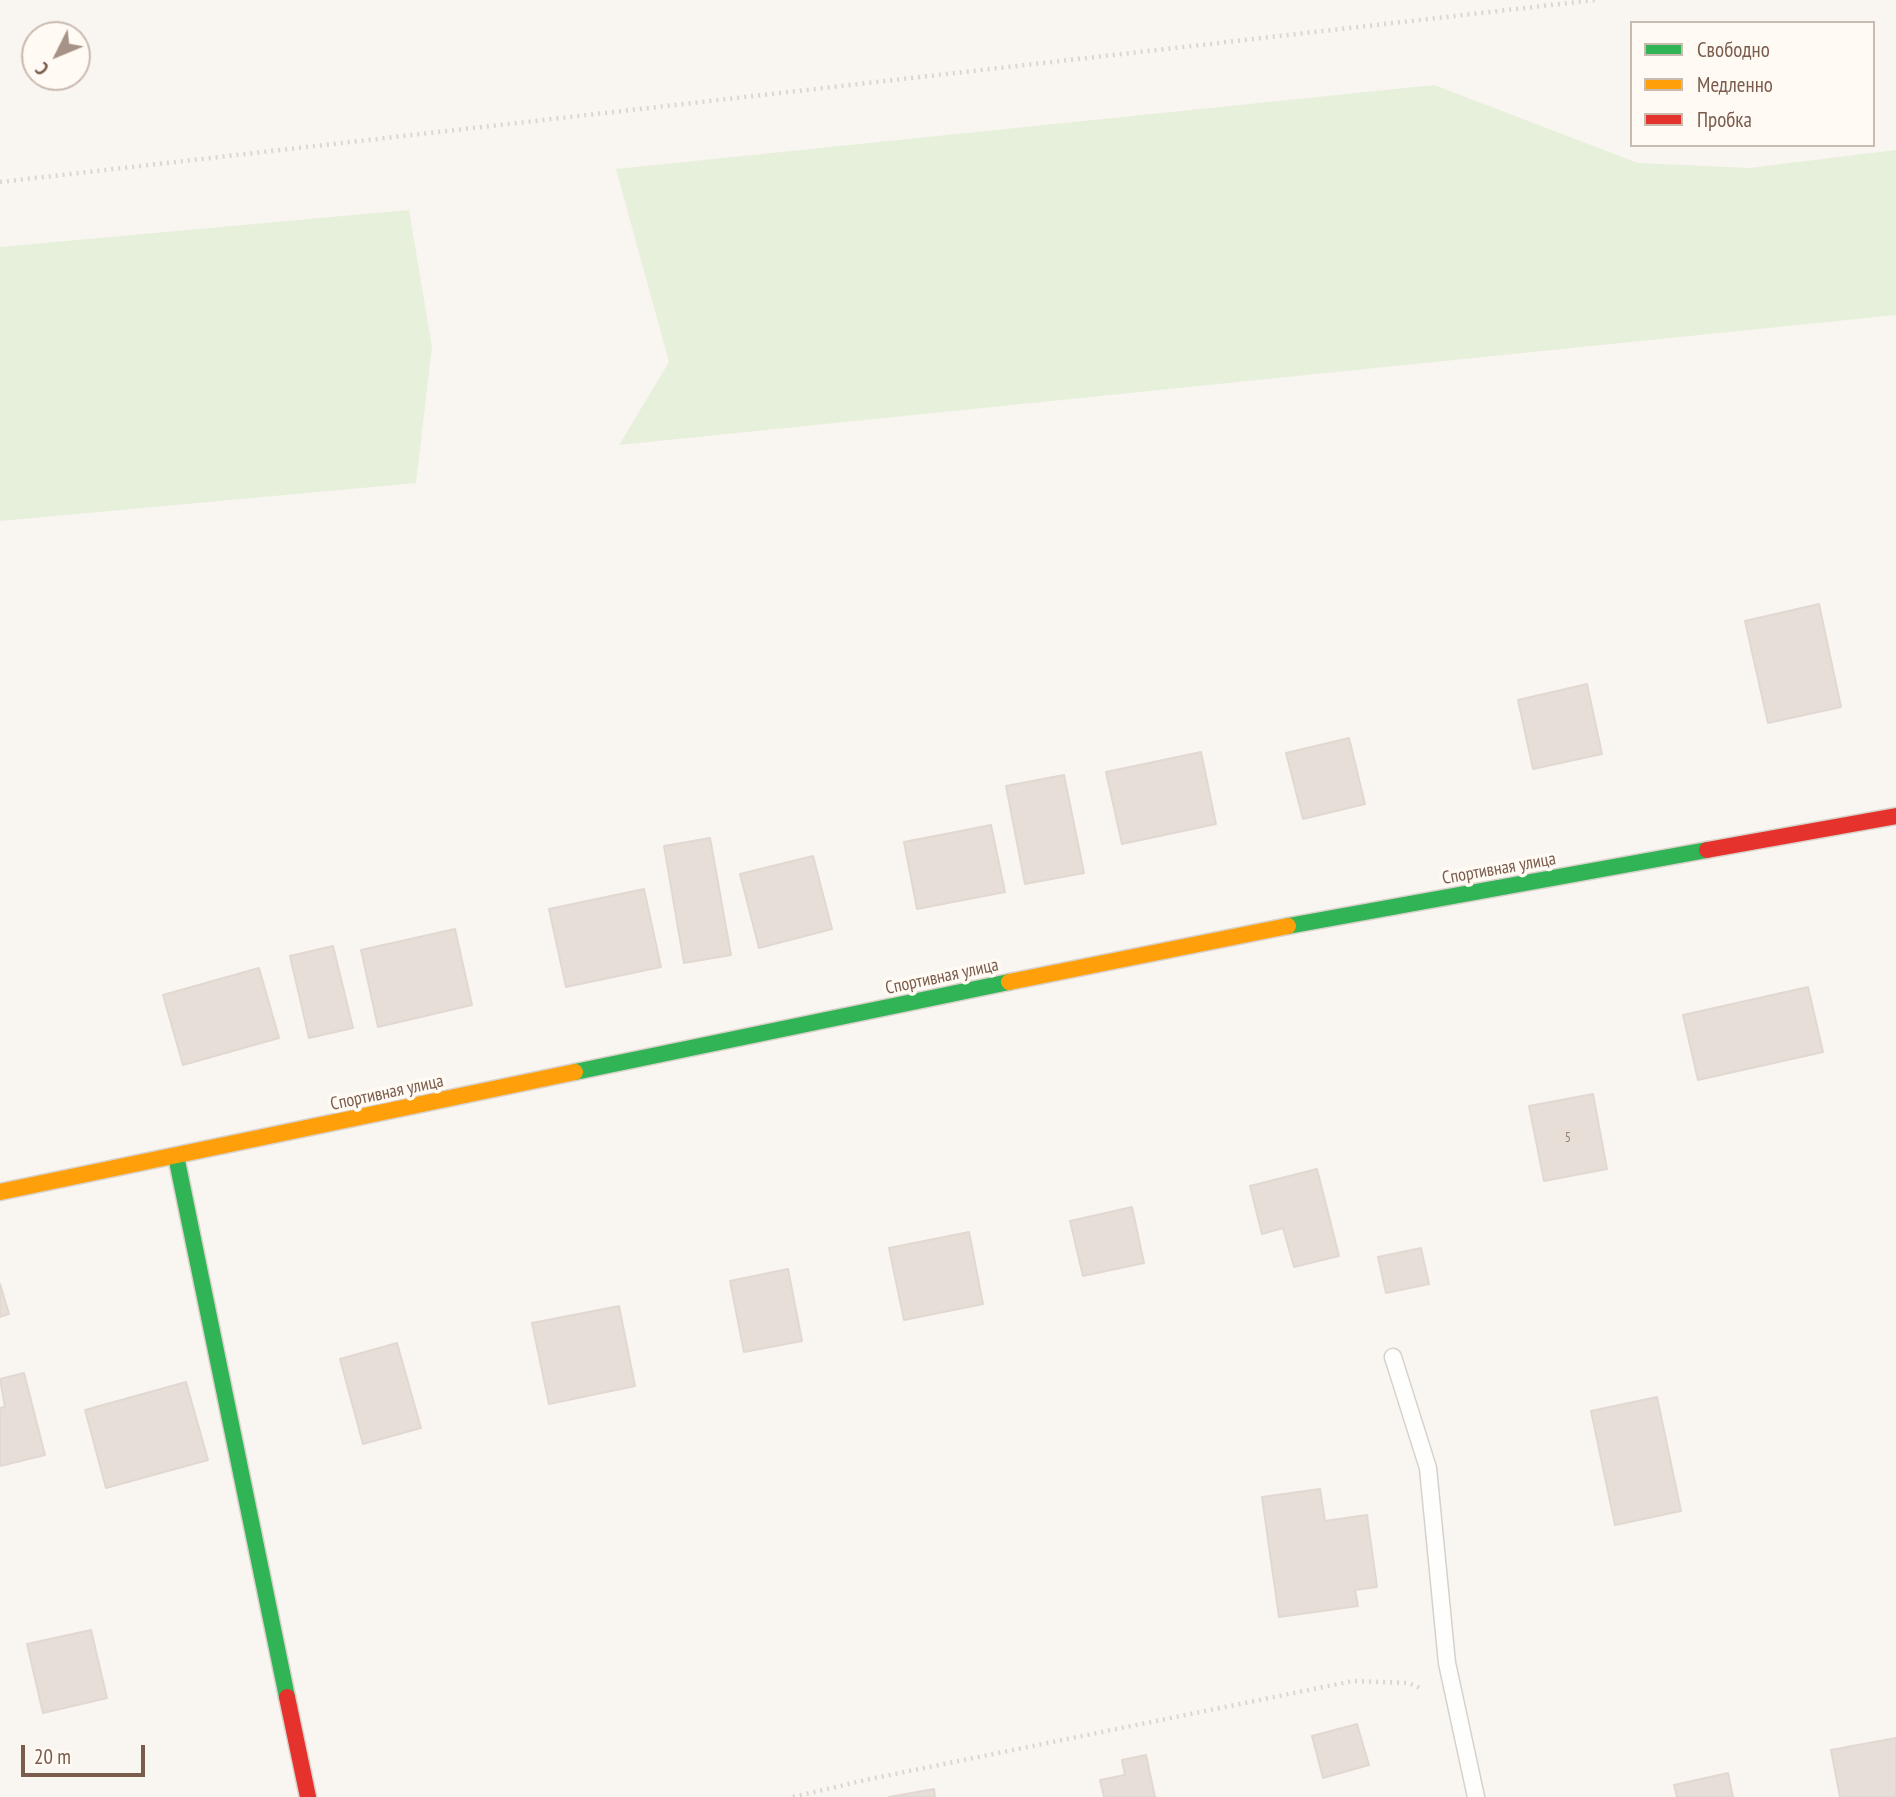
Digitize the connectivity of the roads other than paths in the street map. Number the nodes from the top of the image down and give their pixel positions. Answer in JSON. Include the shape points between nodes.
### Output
{"nodes":[{"id":1,"x":1896,"y":816,"type":"edge"},
{"id":2,"x":176,"y":1156,"type":"junction"},
{"id":3,"x":0,"y":1192,"type":"edge"},
{"id":4,"x":1393,"y":1357,"type":"dead end"},
{"id":5,"x":308,"y":1797,"type":"edge"},
{"id":6,"x":1476,"y":1797,"type":"edge"}],
"edges":[{"from":1,"to":2,"type":"street","name":"Спортивная улица","via":[[1212,940]]},
{"from":2,"to":3,"type":"street","name":"Спортивная улица"},
{"from":2,"to":5,"type":"street"},
{"from":4,"to":6,"type":"lane","via":[[1428,1468],[1447,1663]]}]}
